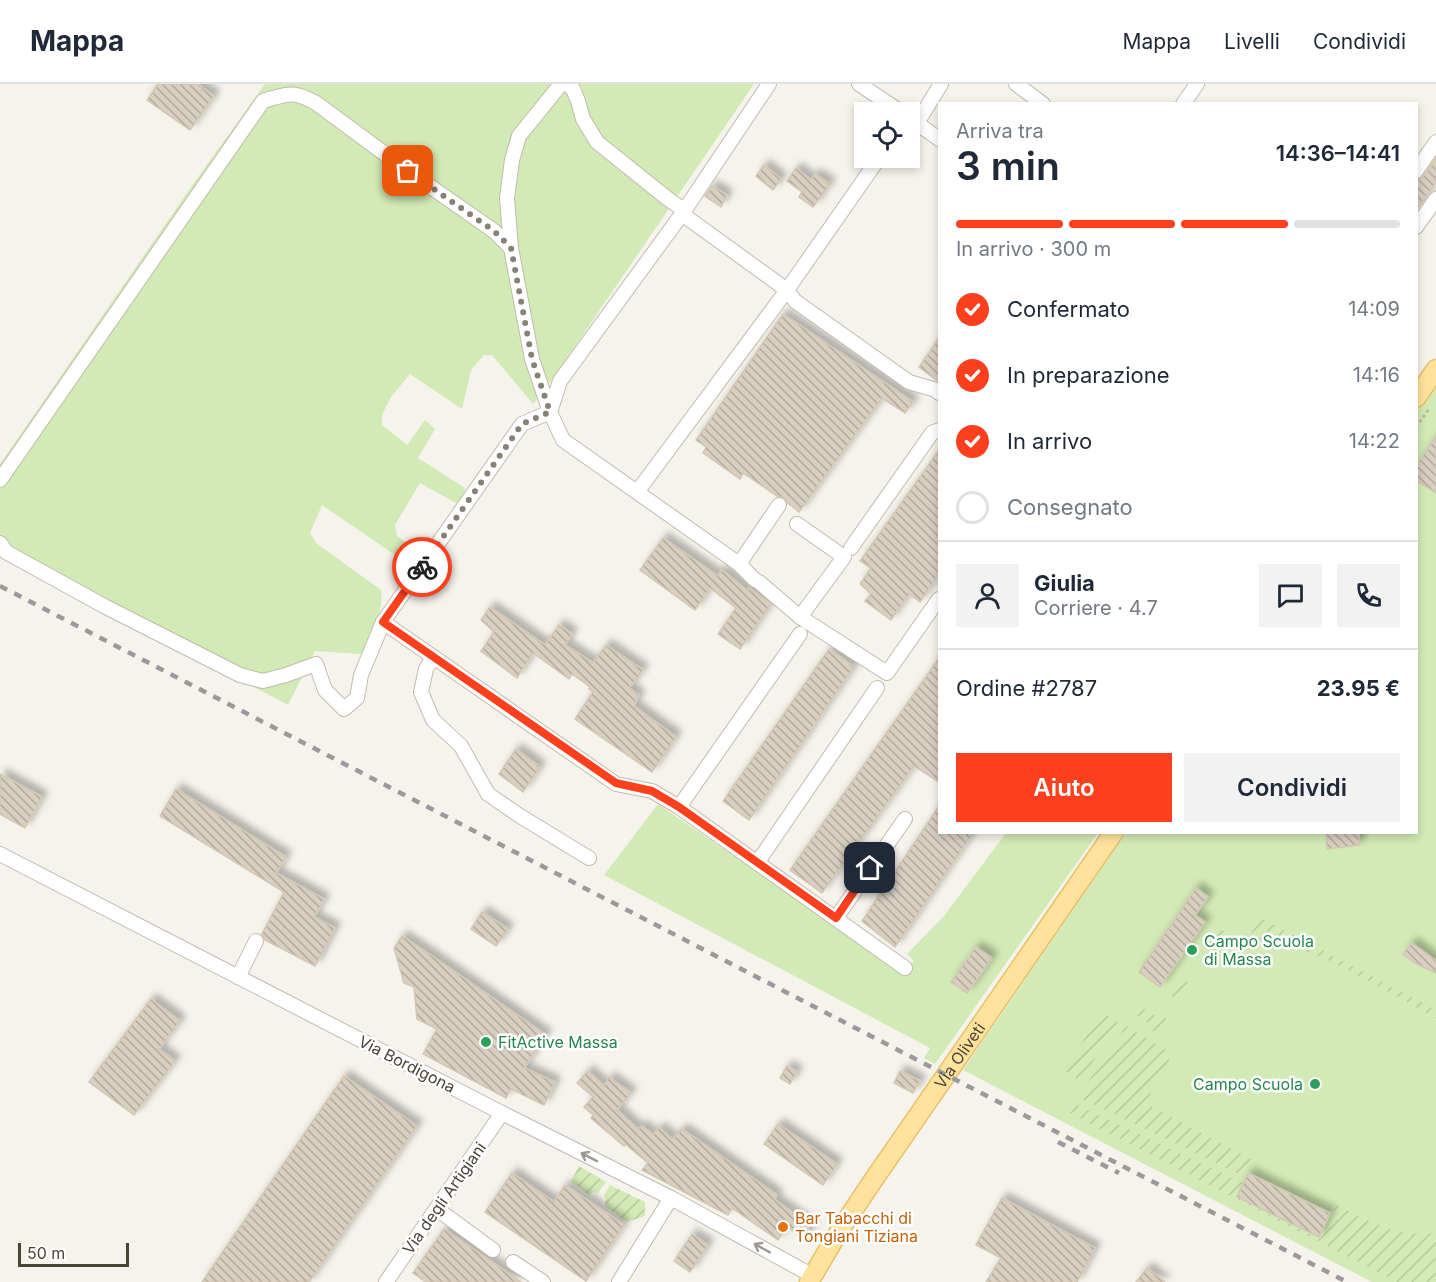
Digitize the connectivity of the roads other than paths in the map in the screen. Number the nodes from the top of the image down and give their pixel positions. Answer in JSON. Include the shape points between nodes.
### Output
{"nodes":[{"id":1,"x":561,"y":84,"type":"edge"},
{"id":2,"x":567,"y":84,"type":"edge"},
{"id":3,"x":769,"y":84,"type":"edge"},
{"id":4,"x":859,"y":84,"type":"edge"},
{"id":5,"x":941,"y":84,"type":"edge"},
{"id":6,"x":1016,"y":84,"type":"edge"},
{"id":7,"x":1197,"y":84,"type":"edge"},
{"id":8,"x":886,"y":102,"type":"edge"},
{"id":9,"x":1040,"y":102,"type":"edge"},
{"id":10,"x":1184,"y":102,"type":"edge"},
{"id":11,"x":920,"y":111,"type":"edge"},
{"id":12,"x":920,"y":125,"type":"edge"},
{"id":13,"x":938,"y":138,"type":"edge"},
{"id":14,"x":1436,"y":142,"type":"edge"},
{"id":15,"x":872,"y":168,"type":"edge"},
{"id":16,"x":1418,"y":168,"type":"edge"},
{"id":17,"x":1436,"y":199,"type":"edge"},
{"id":18,"x":683,"y":212,"type":"junction"},
{"id":19,"x":1418,"y":224,"type":"edge"},
{"id":20,"x":511,"y":248,"type":"junction"},
{"id":21,"x":787,"y":290,"type":"junction"},
{"id":22,"x":1436,"y":369,"type":"edge"},
{"id":23,"x":938,"y":392,"type":"edge"},
{"id":24,"x":1424,"y":401,"type":"edge"},
{"id":25,"x":550,"y":412,"type":"junction"},
{"id":26,"x":938,"y":430,"type":"edge"},
{"id":27,"x":0,"y":480,"type":"edge"},
{"id":28,"x":638,"y":492,"type":"junction"},
{"id":29,"x":0,"y":543,"type":"edge"},
{"id":30,"x":848,"y":552,"type":"junction"},
{"id":31,"x":739,"y":564,"type":"junction"},
{"id":32,"x":935,"y":605,"type":"edge"},
{"id":33,"x":383,"y":622,"type":"junction"},
{"id":34,"x":803,"y":626,"type":"junction"},
{"id":35,"x":434,"y":657,"type":"junction"},
{"id":36,"x":887,"y":673,"type":"junction"},
{"id":37,"x":679,"y":807,"type":"junction"},
{"id":38,"x":905,"y":819,"type":"dead end"},
{"id":39,"x":1113,"y":834,"type":"edge"},
{"id":40,"x":0,"y":854,"type":"edge"},
{"id":41,"x":589,"y":858,"type":"dead end"},
{"id":42,"x":757,"y":863,"type":"junction"},
{"id":43,"x":836,"y":918,"type":"junction"},
{"id":44,"x":256,"y":941,"type":"dead end"},
{"id":45,"x":905,"y":968,"type":"dead end"},
{"id":46,"x":238,"y":977,"type":"junction"},
{"id":47,"x":502,"y":1113,"type":"junction"},
{"id":48,"x":670,"y":1198,"type":"junction"},
{"id":49,"x":437,"y":1209,"type":"junction"},
{"id":50,"x":493,"y":1250,"type":"dead end"},
{"id":51,"x":513,"y":1262,"type":"dead end"},
{"id":52,"x":811,"y":1279,"type":"edge"},
{"id":53,"x":386,"y":1282,"type":"edge"},
{"id":54,"x":543,"y":1282,"type":"edge"},
{"id":55,"x":619,"y":1282,"type":"edge"}],
"edges":[{"from":1,"to":20,"type":"street","via":[[519,136],[507,198]]},
{"from":2,"to":18,"type":"street","via":[[573,89],[583,119],[597,142]]},
{"from":3,"to":18,"type":"street"},
{"from":4,"to":8,"type":"street"},
{"from":5,"to":11,"type":"street"},
{"from":6,"to":9,"type":"street"},
{"from":7,"to":10,"type":"street"},
{"from":12,"to":13,"type":"street"},
{"from":14,"to":16,"type":"street"},
{"from":15,"to":21,"type":"street"},
{"from":17,"to":19,"type":"street"},
{"from":18,"to":21,"type":"street"},
{"from":18,"to":25,"type":"street","via":[[560,381]]},
{"from":20,"to":25,"type":"street","via":[[532,359]]},
{"from":20,"to":27,"type":"street","via":[[494,231],[316,103],[299,94],[263,101]]},
{"from":21,"to":23,"type":"street","via":[[795,301],[909,382]]},
{"from":21,"to":28,"type":"street"},
{"from":22,"to":24,"type":"main road"},
{"from":25,"to":28,"type":"street","via":[[563,440]]},
{"from":25,"to":33,"type":"street","via":[[522,424]]},
{"from":26,"to":30,"type":"street","via":[[932,433]]},
{"from":28,"to":31,"type":"street"},
{"from":29,"to":33,"type":"street","via":[[6,552],[104,606],[240,675],[263,681],[316,664],[325,690],[344,709],[357,698],[361,675]]},
{"from":30,"to":31,"type":"street","via":[[795,523],[778,507]]},
{"from":30,"to":34,"type":"street"},
{"from":31,"to":34,"type":"street"},
{"from":32,"to":36,"type":"street"},
{"from":33,"to":35,"type":"street"},
{"from":34,"to":36,"type":"street"},
{"from":34,"to":37,"type":"street"},
{"from":35,"to":37,"type":"street","via":[[616,783],[652,791]]},
{"from":35,"to":41,"type":"street","via":[[426,669],[421,692],[433,720],[461,746],[488,794]]},
{"from":36,"to":42,"type":"street"},
{"from":37,"to":42,"type":"street"},
{"from":38,"to":43,"type":"street"},
{"from":39,"to":52,"type":"main road","name":"Via Oliveti","via":[[872,1182]]},
{"from":40,"to":46,"type":"street","name":"Via Bordigona"},
{"from":42,"to":43,"type":"street"},
{"from":43,"to":45,"type":"street"},
{"from":44,"to":46,"type":"street"},
{"from":46,"to":47,"type":"street","name":"Via Bordigona"},
{"from":48,"to":47,"type":"street","name":"Via Bordigona","one_way":true},
{"from":47,"to":49,"type":"street","name":"Via degli Artigiani"},
{"from":52,"to":48,"type":"street","name":"Via Bordigona","one_way":true},
{"from":48,"to":55,"type":"street"},
{"from":49,"to":50,"type":"street"},
{"from":49,"to":53,"type":"street","name":"Via degli Artigiani"},
{"from":51,"to":54,"type":"street"}]}
